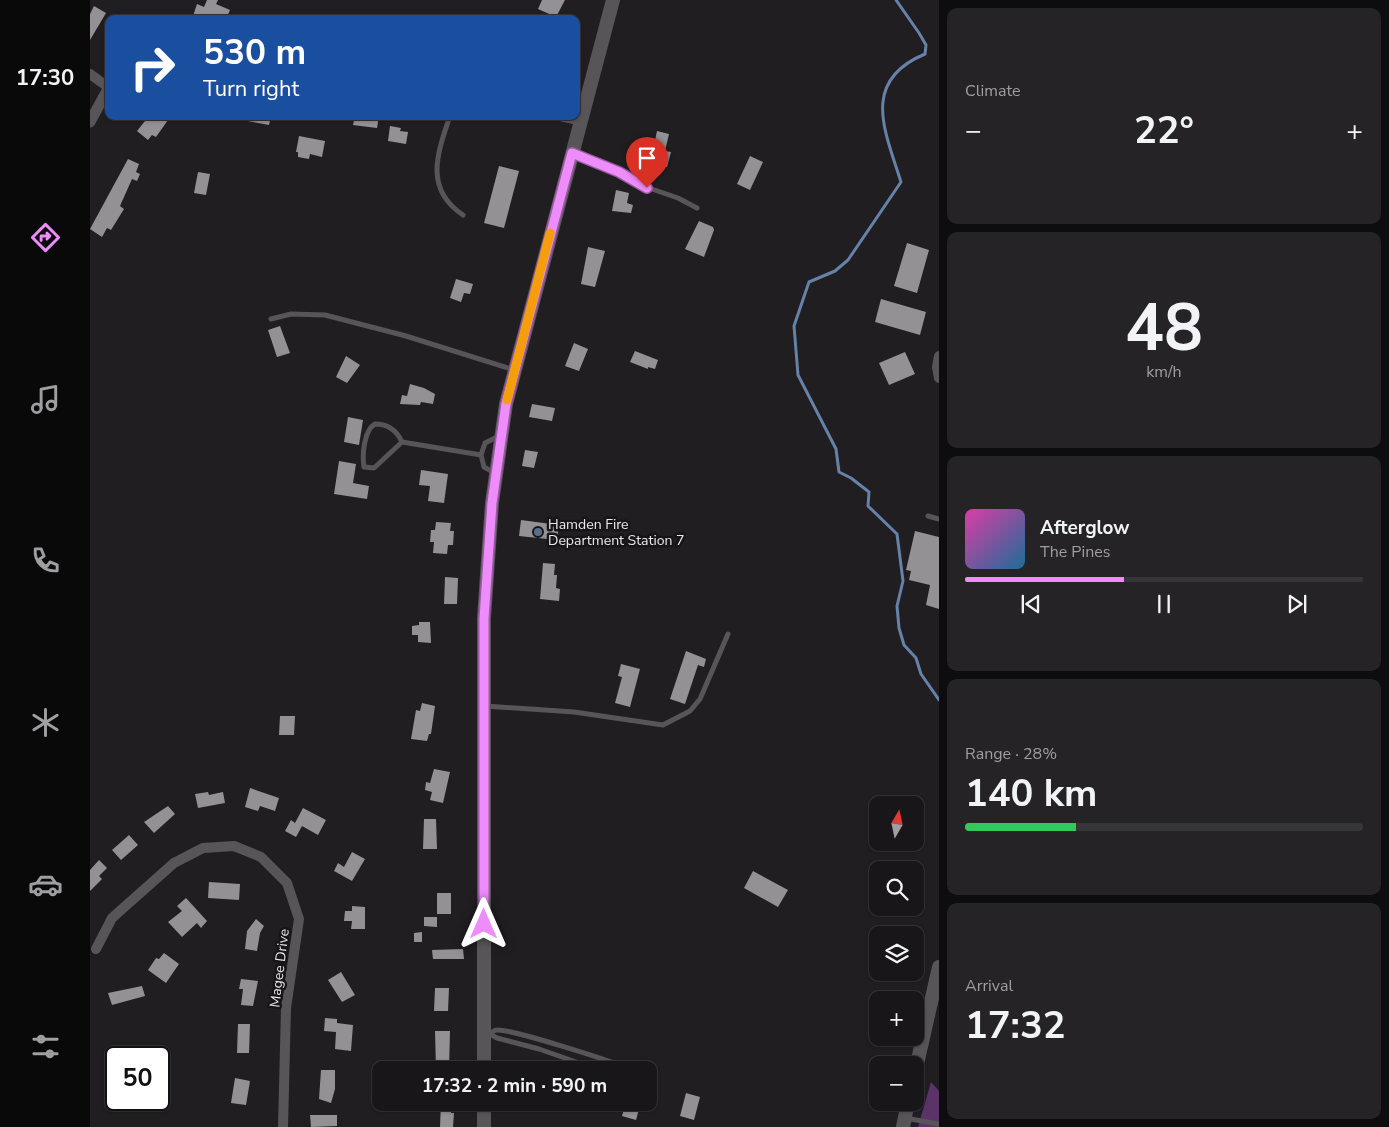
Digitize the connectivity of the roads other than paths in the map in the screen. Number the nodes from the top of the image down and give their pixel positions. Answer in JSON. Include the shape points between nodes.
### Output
{"nodes":[{"id":1,"x":613,"y":0,"type":"edge"},
{"id":2,"x":90,"y":74,"type":"edge"},
{"id":3,"x":105,"y":85,"type":"edge"},
{"id":4,"x":105,"y":93,"type":"edge"},
{"id":5,"x":449,"y":120,"type":"edge"},
{"id":6,"x":581,"y":120,"type":"joint"},
{"id":7,"x":90,"y":122,"type":"edge"},
{"id":8,"x":572,"y":153,"type":"junction"},
{"id":9,"x":697,"y":208,"type":"dead end"},
{"id":10,"x":464,"y":215,"type":"dead end"},
{"id":11,"x":271,"y":318,"type":"dead end"},
{"id":12,"x":939,"y":356,"type":"edge"},
{"id":13,"x":515,"y":370,"type":"junction"},
{"id":14,"x":939,"y":378,"type":"edge"},
{"id":15,"x":502,"y":435,"type":"junction"},
{"id":16,"x":402,"y":442,"type":"junction"},
{"id":17,"x":481,"y":455,"type":"junction"},
{"id":18,"x":497,"y":474,"type":"junction"},
{"id":19,"x":928,"y":516,"type":"dead end"},
{"id":20,"x":939,"y":520,"type":"edge"},
{"id":21,"x":728,"y":634,"type":"dead end"},
{"id":22,"x":484,"y":706,"type":"junction"},
{"id":23,"x":96,"y":949,"type":"dead end"},
{"id":24,"x":939,"y":967,"type":"edge"},
{"id":25,"x":487,"y":1033,"type":"junction"},
{"id":26,"x":919,"y":1056,"type":"edge"},
{"id":27,"x":485,"y":1061,"type":"edge"},
{"id":28,"x":573,"y":1061,"type":"edge"},
{"id":29,"x":610,"y":1061,"type":"edge"},
{"id":30,"x":484,"y":1111,"type":"edge"},
{"id":31,"x":904,"y":1123,"type":"edge"},
{"id":32,"x":939,"y":1124,"type":"edge"},
{"id":33,"x":284,"y":1127,"type":"edge"},
{"id":34,"x":484,"y":1127,"type":"edge"}],
"edges":[{"from":1,"to":6,"type":"main road"},
{"from":2,"to":3,"type":"street"},
{"from":4,"to":7,"type":"street"},
{"from":5,"to":10,"type":"lane","via":[[437,163],[438,184],[446,201]]},
{"from":6,"to":8,"type":"main road"},
{"from":8,"to":9,"type":"lane","via":[[619,172],[640,186]]},
{"from":8,"to":13,"type":"main road"},
{"from":11,"to":13,"type":"lane","via":[[291,314],[325,315],[414,338]]},
{"from":12,"to":14,"type":"street"},
{"from":13,"to":15,"type":"main road"},
{"from":15,"to":17,"type":"lane","via":[[485,443]]},
{"from":15,"to":18,"type":"main road"},
{"from":16,"to":16,"type":"lane","via":[[390,428],[372,425],[367,434],[364,467],[374,468]]},
{"from":16,"to":17,"type":"lane"},
{"from":17,"to":18,"type":"lane","via":[[484,467]]},
{"from":18,"to":22,"type":"main road","via":[[484,618]]},
{"from":19,"to":20,"type":"lane"},
{"from":21,"to":22,"type":"lane","via":[[700,699],[690,711],[663,724],[574,712]]},
{"from":22,"to":25,"type":"main road"},
{"from":23,"to":33,"type":"street","name":"Magee Drive","via":[[112,918],[174,863],[203,848],[234,846],[261,857],[287,883],[299,919],[286,1008]]},
{"from":24,"to":26,"type":"main road"},
{"from":25,"to":27,"type":"main road"},
{"from":25,"to":28,"type":"lane"},
{"from":25,"to":29,"type":"lane","via":[[498,1030],[518,1034]]},
{"from":30,"to":34,"type":"main road"},
{"from":31,"to":32,"type":"lane"}]}
